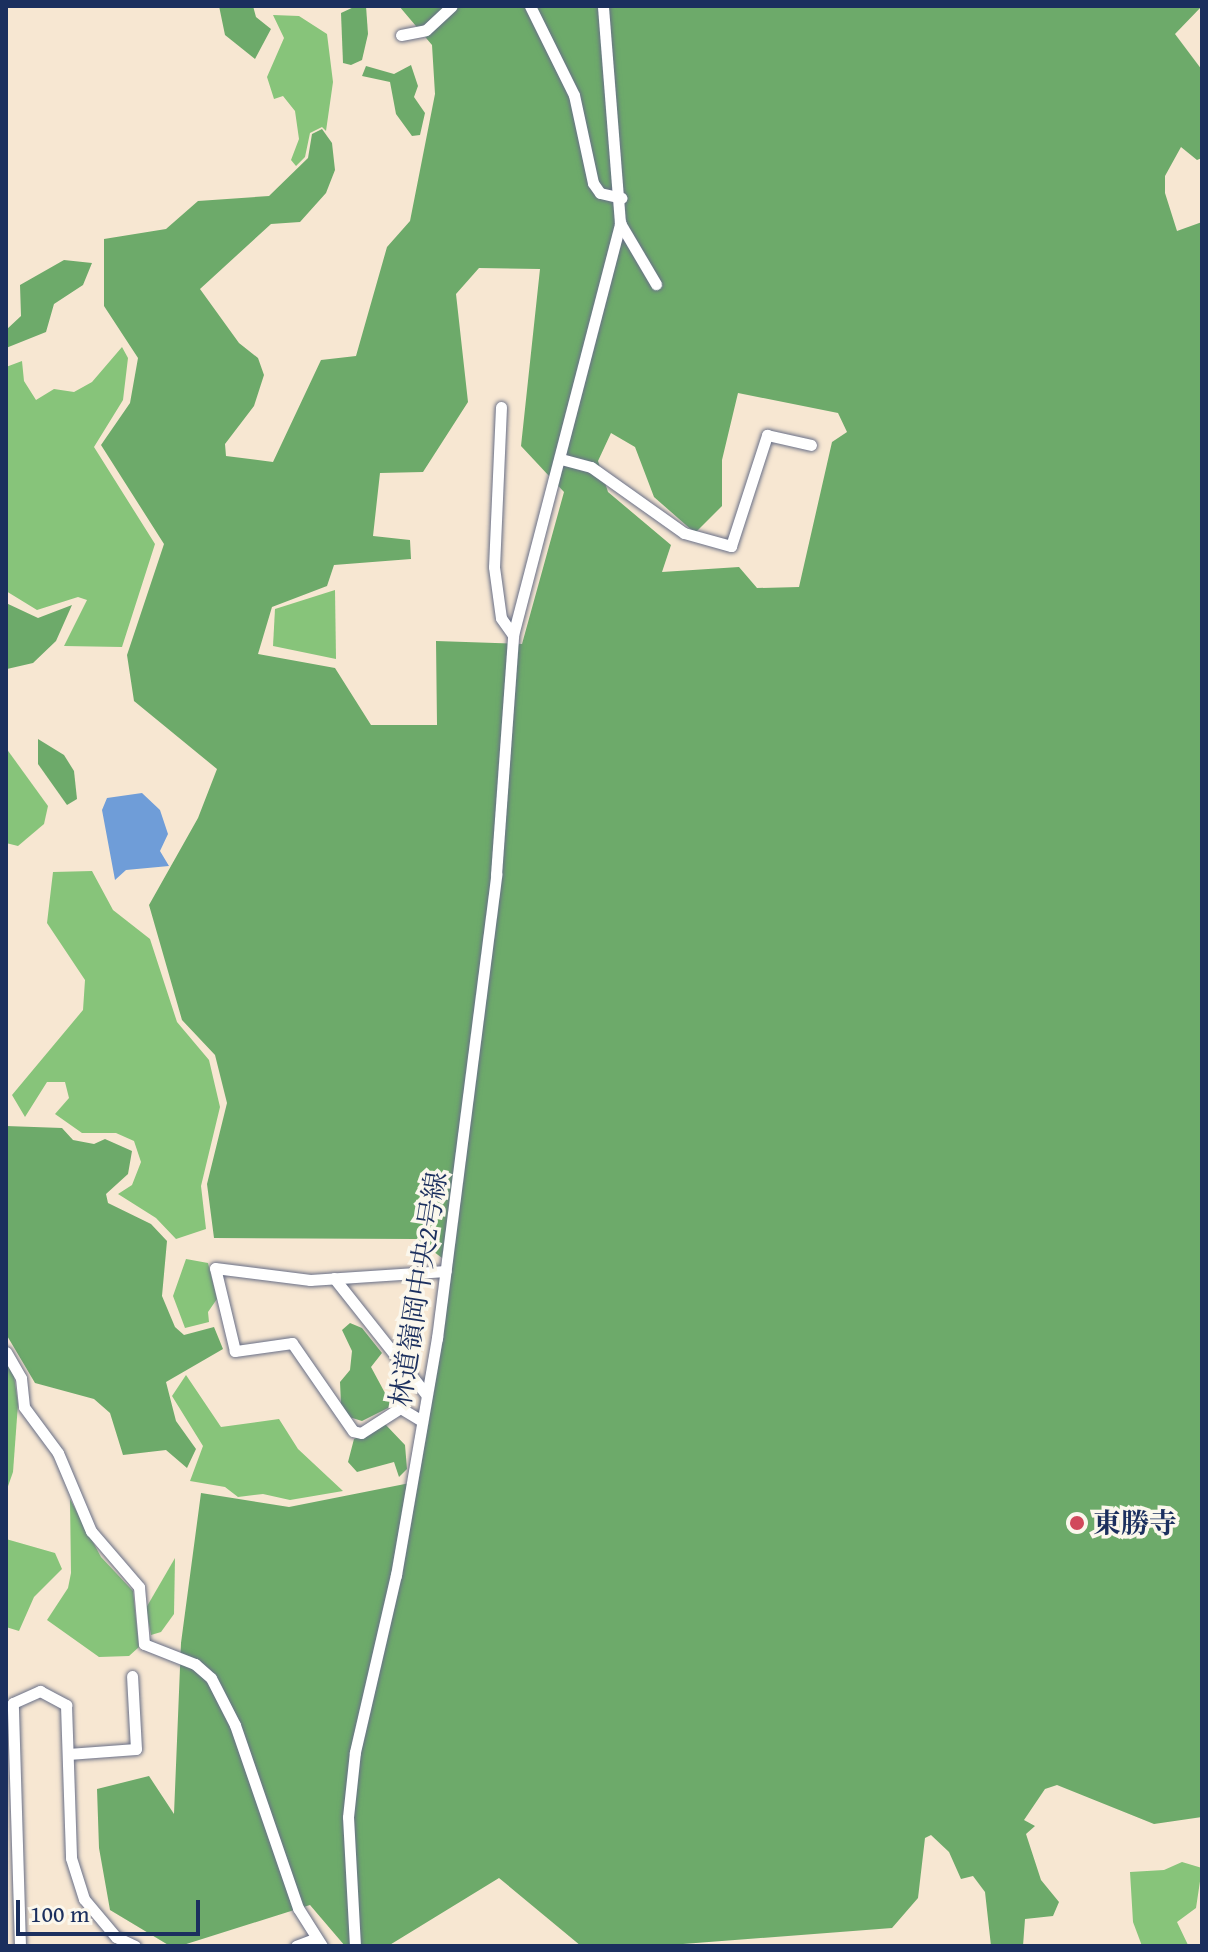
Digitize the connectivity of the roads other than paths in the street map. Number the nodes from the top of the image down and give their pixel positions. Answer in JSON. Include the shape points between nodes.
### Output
{"nodes":[{"id":1,"x":452,"y":6,"type":"edge"},
{"id":2,"x":530,"y":6,"type":"edge"},
{"id":3,"x":603,"y":6,"type":"edge"},
{"id":4,"x":401,"y":35,"type":"dead end"},
{"id":5,"x":621,"y":198,"type":"junction"},
{"id":6,"x":620,"y":223,"type":"junction"},
{"id":7,"x":656,"y":284,"type":"dead end"},
{"id":8,"x":501,"y":407,"type":"dead end"},
{"id":9,"x":811,"y":445,"type":"dead end"},
{"id":10,"x":561,"y":459,"type":"junction"},
{"id":11,"x":513,"y":635,"type":"junction"},
{"id":12,"x":446,"y":1271,"type":"junction"},
{"id":13,"x":334,"y":1278,"type":"junction"},
{"id":14,"x":6,"y":1352,"type":"edge"},
{"id":15,"x":426,"y":1394,"type":"junction"},
{"id":16,"x":422,"y":1421,"type":"junction"},
{"id":17,"x":132,"y":1676,"type":"dead end"},
{"id":18,"x":10,"y":1700,"type":"edge"},
{"id":19,"x":68,"y":1754,"type":"junction"},
{"id":20,"x":10,"y":1766,"type":"edge"},
{"id":21,"x":319,"y":1942,"type":"edge"},
{"id":22,"x":20,"y":1946,"type":"edge"},
{"id":23,"x":135,"y":1946,"type":"edge"},
{"id":24,"x":296,"y":1946,"type":"edge"},
{"id":25,"x":355,"y":1946,"type":"edge"}],
"edges":[{"from":1,"to":4,"type":"street","via":[[426,30]]},
{"from":2,"to":5,"type":"street","via":[[574,95],[593,183],[600,193]]},
{"from":3,"to":5,"type":"street"},
{"from":5,"to":6,"type":"street"},
{"from":6,"to":7,"type":"street"},
{"from":6,"to":10,"type":"street"},
{"from":8,"to":11,"type":"street","via":[[494,567],[501,618]]},
{"from":9,"to":10,"type":"street","via":[[767,435],[731,546],[684,533],[591,467]]},
{"from":10,"to":11,"type":"street"},
{"from":11,"to":12,"type":"street","name":"林道嶺岡中央2号線","via":[[496,875]]},
{"from":12,"to":13,"type":"street"},
{"from":12,"to":15,"type":"street","name":"林道嶺岡中央2号線"},
{"from":13,"to":15,"type":"street"},
{"from":13,"to":16,"type":"street","via":[[271,1278],[215,1268],[235,1351],[292,1343],[353,1431],[361,1433],[400,1408]]},
{"from":14,"to":21,"type":"street","via":[[21,1378],[28,1416],[58,1453],[91,1531],[139,1587],[144,1644],[195,1664],[211,1678],[235,1725],[298,1908]]},
{"from":15,"to":16,"type":"street","name":"林道嶺岡中央2号線"},
{"from":16,"to":25,"type":"street","name":"林道嶺岡中央2号線","via":[[396,1575],[355,1752],[348,1817]]},
{"from":17,"to":19,"type":"street","via":[[136,1749]]},
{"from":18,"to":19,"type":"street","via":[[40,1691],[66,1705]]},
{"from":18,"to":20,"type":"street"},
{"from":19,"to":23,"type":"street","via":[[71,1858],[84,1899],[116,1937]]},
{"from":20,"to":22,"type":"street"},
{"from":21,"to":24,"type":"street"}]}
